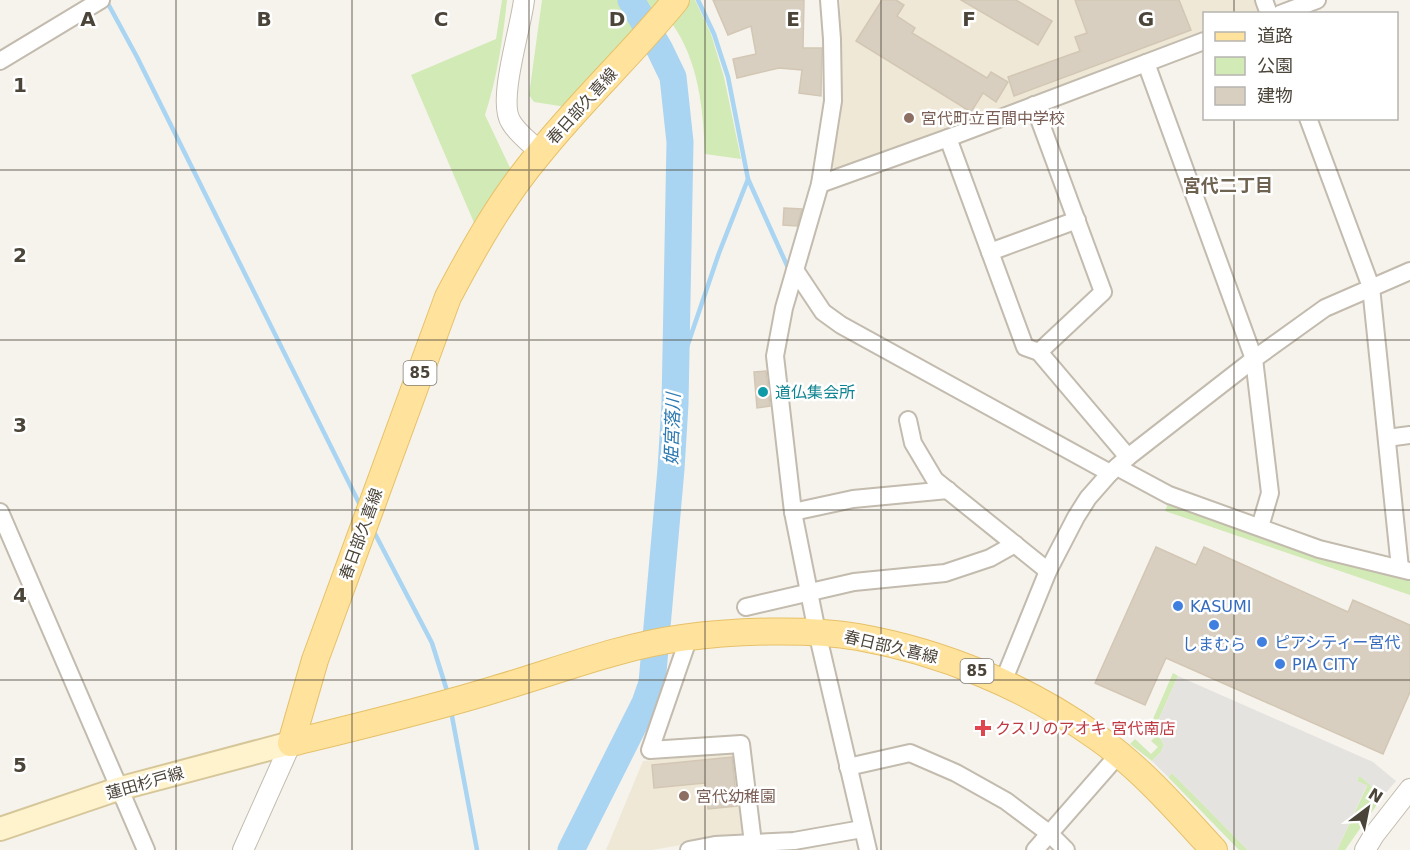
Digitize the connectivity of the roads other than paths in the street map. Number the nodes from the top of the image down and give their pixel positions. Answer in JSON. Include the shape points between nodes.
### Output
{"nodes":[{"id":1,"x":101,"y":0,"type":"edge"},
{"id":2,"x":524,"y":0,"type":"edge"},
{"id":3,"x":829,"y":0,"type":"edge"},
{"id":4,"x":1317,"y":0,"type":"edge"},
{"id":5,"x":669,"y":8,"type":"edge"},
{"id":6,"x":1285,"y":12,"type":"edge"},
{"id":7,"x":1203,"y":41,"type":"edge"},
{"id":8,"x":0,"y":61,"type":"edge"},
{"id":9,"x":1146,"y":63,"type":"junction"},
{"id":10,"x":1034,"y":105,"type":"junction"},
{"id":11,"x":1309,"y":120,"type":"edge"},
{"id":12,"x":948,"y":138,"type":"junction"},
{"id":13,"x":540,"y":152,"type":"junction"},
{"id":14,"x":820,"y":184,"type":"junction"},
{"id":15,"x":1077,"y":220,"type":"junction"},
{"id":16,"x":990,"y":252,"type":"junction"},
{"id":17,"x":795,"y":270,"type":"junction"},
{"id":18,"x":1410,"y":271,"type":"edge"},
{"id":19,"x":1371,"y":287,"type":"junction"},
{"id":20,"x":1039,"y":352,"type":"junction"},
{"id":21,"x":1254,"y":359,"type":"junction"},
{"id":22,"x":908,"y":420,"type":"dead end"},
{"id":23,"x":1410,"y":435,"type":"edge"},
{"id":24,"x":1388,"y":438,"type":"junction"},
{"id":25,"x":1118,"y":465,"type":"junction"},
{"id":26,"x":948,"y":490,"type":"junction"},
{"id":27,"x":0,"y":512,"type":"edge"},
{"id":28,"x":793,"y":512,"type":"junction"},
{"id":29,"x":1260,"y":527,"type":"junction"},
{"id":30,"x":1404,"y":542,"type":"edge"},
{"id":31,"x":1015,"y":544,"type":"junction"},
{"id":32,"x":1405,"y":570,"type":"edge"},
{"id":33,"x":1048,"y":571,"type":"junction"},
{"id":34,"x":808,"y":592,"type":"junction"},
{"id":35,"x":746,"y":607,"type":"dead end"},
{"id":36,"x":816,"y":632,"type":"junction"},
{"id":37,"x":686,"y":637,"type":"junction"},
{"id":38,"x":1003,"y":682,"type":"junction"},
{"id":39,"x":291,"y":743,"type":"junction"},
{"id":40,"x":1119,"y":754,"type":"junction"},
{"id":41,"x":848,"y":767,"type":"junction"},
{"id":42,"x":118,"y":789,"type":"junction"},
{"id":43,"x":1410,"y":789,"type":"edge"},
{"id":44,"x":0,"y":829,"type":"edge"},
{"id":45,"x":862,"y":829,"type":"junction"},
{"id":46,"x":1050,"y":834,"type":"junction"},
{"id":47,"x":753,"y":843,"type":"junction"},
{"id":48,"x":716,"y":848,"type":"edge"},
{"id":49,"x":146,"y":850,"type":"edge"},
{"id":50,"x":243,"y":850,"type":"edge"},
{"id":51,"x":688,"y":850,"type":"edge"},
{"id":52,"x":867,"y":850,"type":"edge"},
{"id":53,"x":1035,"y":850,"type":"edge"},
{"id":54,"x":1065,"y":850,"type":"edge"},
{"id":55,"x":1214,"y":850,"type":"edge"},
{"id":56,"x":1365,"y":850,"type":"edge"}],
"edges":[{"from":1,"to":8,"type":"street"},
{"from":2,"to":13,"type":"street","via":[[506,109],[511,123]]},
{"from":3,"to":14,"type":"street","via":[[833,101]]},
{"from":4,"to":6,"type":"street"},
{"from":5,"to":13,"type":"main road","name":"春日部久喜線","number":"85"},
{"from":7,"to":9,"type":"street"},
{"from":9,"to":10,"type":"street"},
{"from":9,"to":21,"type":"street"},
{"from":10,"to":12,"type":"street"},
{"from":10,"to":15,"type":"street"},
{"from":11,"to":19,"type":"street"},
{"from":12,"to":14,"type":"street"},
{"from":12,"to":16,"type":"street"},
{"from":13,"to":39,"type":"main road","name":"春日部久喜線","number":"85","via":[[505,197],[448,297],[315,660]]},
{"from":14,"to":17,"type":"street"},
{"from":15,"to":16,"type":"street"},
{"from":15,"to":20,"type":"street","via":[[1103,292]]},
{"from":16,"to":20,"type":"street","via":[[1025,347]]},
{"from":17,"to":25,"type":"street","via":[[824,312],[841,326]]},
{"from":17,"to":28,"type":"street","via":[[775,356]]},
{"from":18,"to":19,"type":"street"},
{"from":19,"to":21,"type":"street","via":[[1325,308]]},
{"from":19,"to":24,"type":"street"},
{"from":20,"to":25,"type":"street"},
{"from":21,"to":25,"type":"street"},
{"from":21,"to":29,"type":"street","via":[[1270,493]]},
{"from":22,"to":26,"type":"street","via":[[913,443],[935,480]]},
{"from":23,"to":24,"type":"street"},
{"from":24,"to":30,"type":"street"},
{"from":25,"to":29,"type":"street","via":[[1169,495]]},
{"from":25,"to":33,"type":"street","via":[[1076,516]]},
{"from":26,"to":28,"type":"street","via":[[852,499]]},
{"from":26,"to":31,"type":"street"},
{"from":27,"to":42,"type":"street"},
{"from":28,"to":34,"type":"street"},
{"from":29,"to":32,"type":"street","via":[[1319,549]]},
{"from":30,"to":32,"type":"street"},
{"from":31,"to":33,"type":"street"},
{"from":31,"to":34,"type":"street","via":[[990,558],[945,573],[854,582]]},
{"from":33,"to":38,"type":"street"},
{"from":34,"to":35,"type":"street"},
{"from":34,"to":36,"type":"street"},
{"from":36,"to":37,"type":"main road","name":"春日部久喜線","number":"85"},
{"from":36,"to":38,"type":"main road","name":"春日部久喜線","number":"85","via":[[921,652]]},
{"from":36,"to":41,"type":"street"},
{"from":37,"to":39,"type":"main road","number":"85","via":[[621,650],[443,705]]},
{"from":37,"to":47,"type":"street","via":[[650,750],[741,744]]},
{"from":38,"to":40,"type":"main road","name":"春日部久喜線","number":"85","via":[[1065,716]]},
{"from":39,"to":42,"type":"main road","name":"蓮田杉戸線"},
{"from":39,"to":50,"type":"street"},
{"from":40,"to":46,"type":"street"},
{"from":40,"to":55,"type":"main road","name":"春日部久喜線","number":"85"},
{"from":41,"to":45,"type":"street"},
{"from":41,"to":46,"type":"street","via":[[910,753],[956,772],[1006,801]]},
{"from":42,"to":44,"type":"main road","name":"蓮田杉戸線"},
{"from":42,"to":49,"type":"street"},
{"from":43,"to":56,"type":"street"},
{"from":45,"to":47,"type":"street","via":[[794,841]]},
{"from":45,"to":52,"type":"street"},
{"from":46,"to":53,"type":"street"},
{"from":46,"to":54,"type":"street"},
{"from":47,"to":48,"type":"street"},
{"from":48,"to":51,"type":"street"}]}
